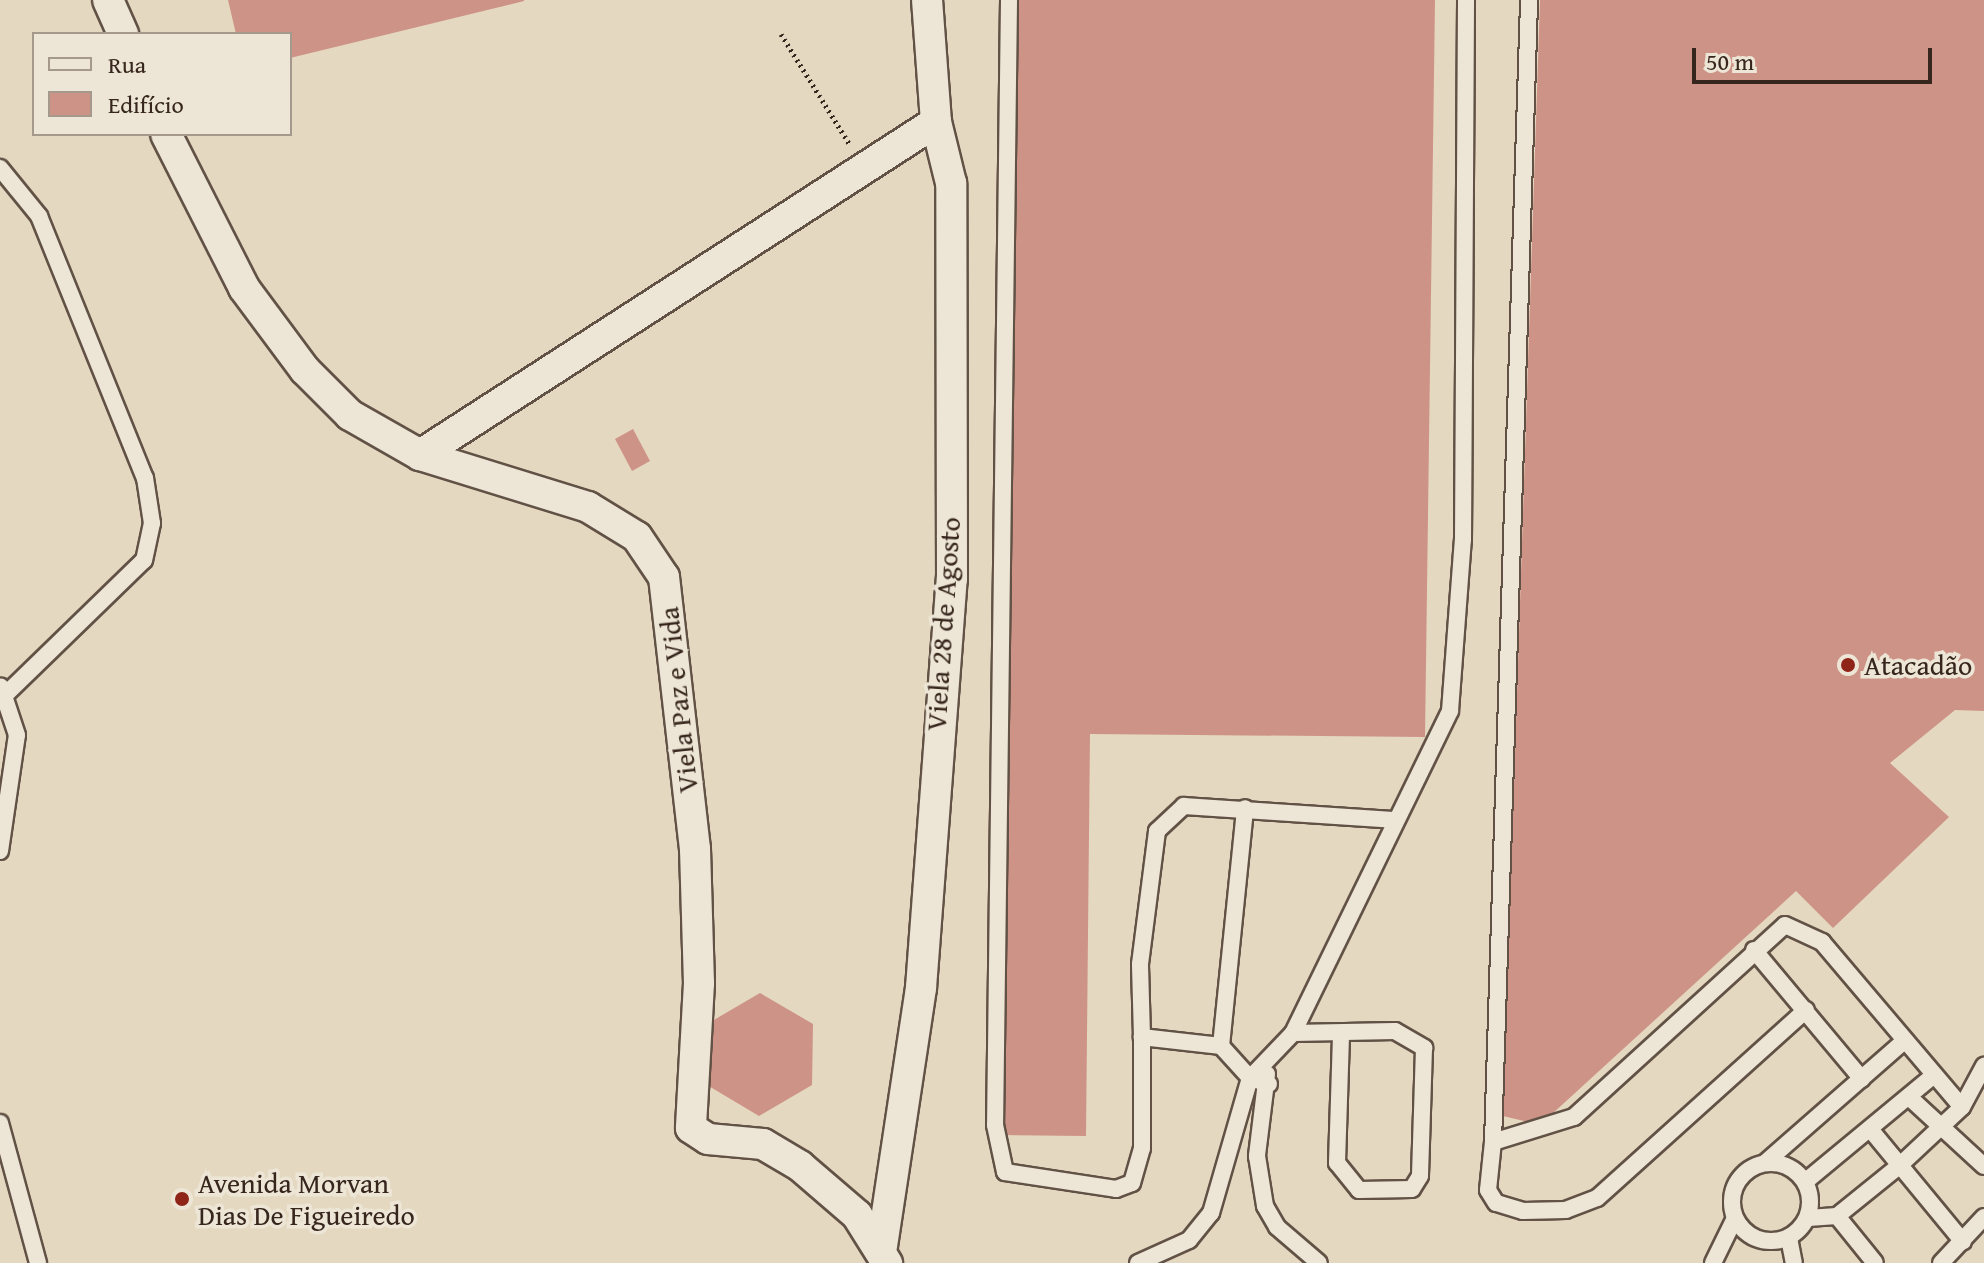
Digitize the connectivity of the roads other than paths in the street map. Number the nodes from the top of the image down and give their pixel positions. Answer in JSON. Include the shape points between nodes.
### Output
{"nodes":[{"id":1,"x":108,"y":0,"type":"edge"},
{"id":2,"x":927,"y":0,"type":"edge"},
{"id":3,"x":1009,"y":0,"type":"edge"},
{"id":4,"x":1466,"y":0,"type":"edge"},
{"id":5,"x":1529,"y":0,"type":"edge"},
{"id":6,"x":122,"y":32,"type":"edge"},
{"id":7,"x":936,"y":122,"type":"junction"},
{"id":8,"x":167,"y":136,"type":"edge"},
{"id":9,"x":0,"y":168,"type":"edge"},
{"id":10,"x":420,"y":455,"type":"junction"},
{"id":11,"x":3,"y":690,"type":"edge"},
{"id":12,"x":1245,"y":808,"type":"junction"},
{"id":13,"x":1393,"y":820,"type":"junction"},
{"id":14,"x":0,"y":851,"type":"edge"},
{"id":15,"x":1754,"y":950,"type":"junction"},
{"id":16,"x":1806,"y":1010,"type":"junction"},
{"id":17,"x":1293,"y":1033,"type":"junction"},
{"id":18,"x":1341,"y":1034,"type":"junction"},
{"id":19,"x":1142,"y":1037,"type":"junction"},
{"id":20,"x":1904,"y":1041,"type":"junction"},
{"id":21,"x":1221,"y":1046,"type":"junction"},
{"id":22,"x":1265,"y":1061,"type":"junction"},
{"id":23,"x":1983,"y":1073,"type":"edge"},
{"id":24,"x":1934,"y":1075,"type":"junction"},
{"id":25,"x":1250,"y":1078,"type":"junction"},
{"id":26,"x":1862,"y":1079,"type":"junction"},
{"id":27,"x":1269,"y":1084,"type":"junction"},
{"id":28,"x":1909,"y":1097,"type":"junction"},
{"id":29,"x":1962,"y":1107,"type":"junction"},
{"id":30,"x":0,"y":1123,"type":"edge"},
{"id":31,"x":1941,"y":1128,"type":"junction"},
{"id":32,"x":1870,"y":1129,"type":"junction"},
{"id":33,"x":1493,"y":1142,"type":"junction"},
{"id":34,"x":1766,"y":1162,"type":"junction"},
{"id":35,"x":1899,"y":1166,"type":"junction"},
{"id":36,"x":1984,"y":1166,"type":"edge"},
{"id":37,"x":1806,"y":1181,"type":"junction"},
{"id":38,"x":1837,"y":1216,"type":"junction"},
{"id":39,"x":1984,"y":1217,"type":"edge"},
{"id":40,"x":1735,"y":1218,"type":"junction"},
{"id":41,"x":1808,"y":1218,"type":"junction"},
{"id":42,"x":1789,"y":1238,"type":"junction"},
{"id":43,"x":1963,"y":1242,"type":"junction"},
{"id":44,"x":885,"y":1255,"type":"edge"},
{"id":45,"x":38,"y":1263,"type":"edge"},
{"id":46,"x":1138,"y":1263,"type":"edge"},
{"id":47,"x":1319,"y":1263,"type":"edge"},
{"id":48,"x":1713,"y":1263,"type":"edge"},
{"id":49,"x":1794,"y":1263,"type":"edge"},
{"id":50,"x":1875,"y":1263,"type":"edge"},
{"id":51,"x":1941,"y":1263,"type":"edge"}],
"edges":[{"from":1,"to":6,"type":"street"},
{"from":2,"to":7,"type":"street","name":"Viela 28 de Agosto"},
{"from":3,"to":19,"type":"lane","via":[[995,1109],[1005,1172],[1116,1189],[1132,1183],[1142,1148]]},
{"from":4,"to":13,"type":"lane","via":[[1457,651],[1450,711],[1434,754]]},
{"from":5,"to":33,"type":"lane"},
{"from":7,"to":10,"type":"street"},
{"from":7,"to":44,"type":"street","name":"Viela 28 de Agosto","via":[[951,183],[952,579],[921,988]]},
{"from":8,"to":10,"type":"street","name":"Viela Paz e Vida","via":[[244,288],[305,370],[350,415]]},
{"from":9,"to":11,"type":"lane","via":[[39,216],[145,478],[152,523],[144,560]]},
{"from":10,"to":44,"type":"street","name":"Viela Paz e Vida","via":[[588,507],[637,537],[664,577],[695,849],[699,983],[691,1128],[698,1136],[763,1144],[800,1166]]},
{"from":11,"to":14,"type":"lane","via":[[17,735]]},
{"from":12,"to":13,"type":"lane"},
{"from":12,"to":19,"type":"lane","via":[[1184,806],[1157,831],[1140,964]]},
{"from":12,"to":21,"type":"lane"},
{"from":13,"to":17,"type":"lane"},
{"from":15,"to":16,"type":"lane"},
{"from":15,"to":20,"type":"lane","via":[[1785,925],[1810,932]]},
{"from":15,"to":33,"type":"lane","via":[[1574,1117]]},
{"from":16,"to":26,"type":"lane"},
{"from":16,"to":33,"type":"lane","via":[[1597,1198],[1566,1210],[1496,1203],[1488,1190]]},
{"from":17,"to":18,"type":"lane"},
{"from":17,"to":22,"type":"lane"},
{"from":18,"to":18,"type":"lane","via":[[1395,1031],[1424,1048],[1420,1176],[1412,1189],[1359,1190],[1337,1163]]},
{"from":19,"to":21,"type":"lane"},
{"from":20,"to":24,"type":"lane"},
{"from":20,"to":26,"type":"lane"},
{"from":21,"to":25,"type":"lane"},
{"from":22,"to":25,"type":"lane"},
{"from":22,"to":27,"type":"lane"},
{"from":23,"to":29,"type":"lane"},
{"from":24,"to":28,"type":"lane"},
{"from":24,"to":29,"type":"lane"},
{"from":25,"to":27,"type":"lane"},
{"from":25,"to":46,"type":"lane","via":[[1211,1213],[1189,1240]]},
{"from":26,"to":34,"type":"lane"},
{"from":27,"to":47,"type":"lane","via":[[1257,1156],[1265,1206],[1277,1227]]},
{"from":28,"to":31,"type":"lane"},
{"from":28,"to":32,"type":"lane"},
{"from":29,"to":31,"type":"lane"},
{"from":30,"to":45,"type":"lane"},
{"from":31,"to":35,"type":"lane"},
{"from":31,"to":36,"type":"lane"},
{"from":32,"to":35,"type":"lane"},
{"from":32,"to":37,"type":"lane"},
{"from":34,"to":37,"type":"lane","via":[[1793,1168]]},
{"from":34,"to":40,"type":"lane","via":[[1737,1181]]},
{"from":35,"to":38,"type":"lane"},
{"from":35,"to":43,"type":"lane"},
{"from":37,"to":41,"type":"lane"},
{"from":38,"to":41,"type":"lane"},
{"from":38,"to":50,"type":"lane"},
{"from":39,"to":43,"type":"lane"},
{"from":40,"to":42,"type":"lane","via":[[1759,1239]]},
{"from":40,"to":48,"type":"lane"},
{"from":41,"to":42,"type":"lane"},
{"from":42,"to":49,"type":"lane"},
{"from":43,"to":51,"type":"lane"}]}
